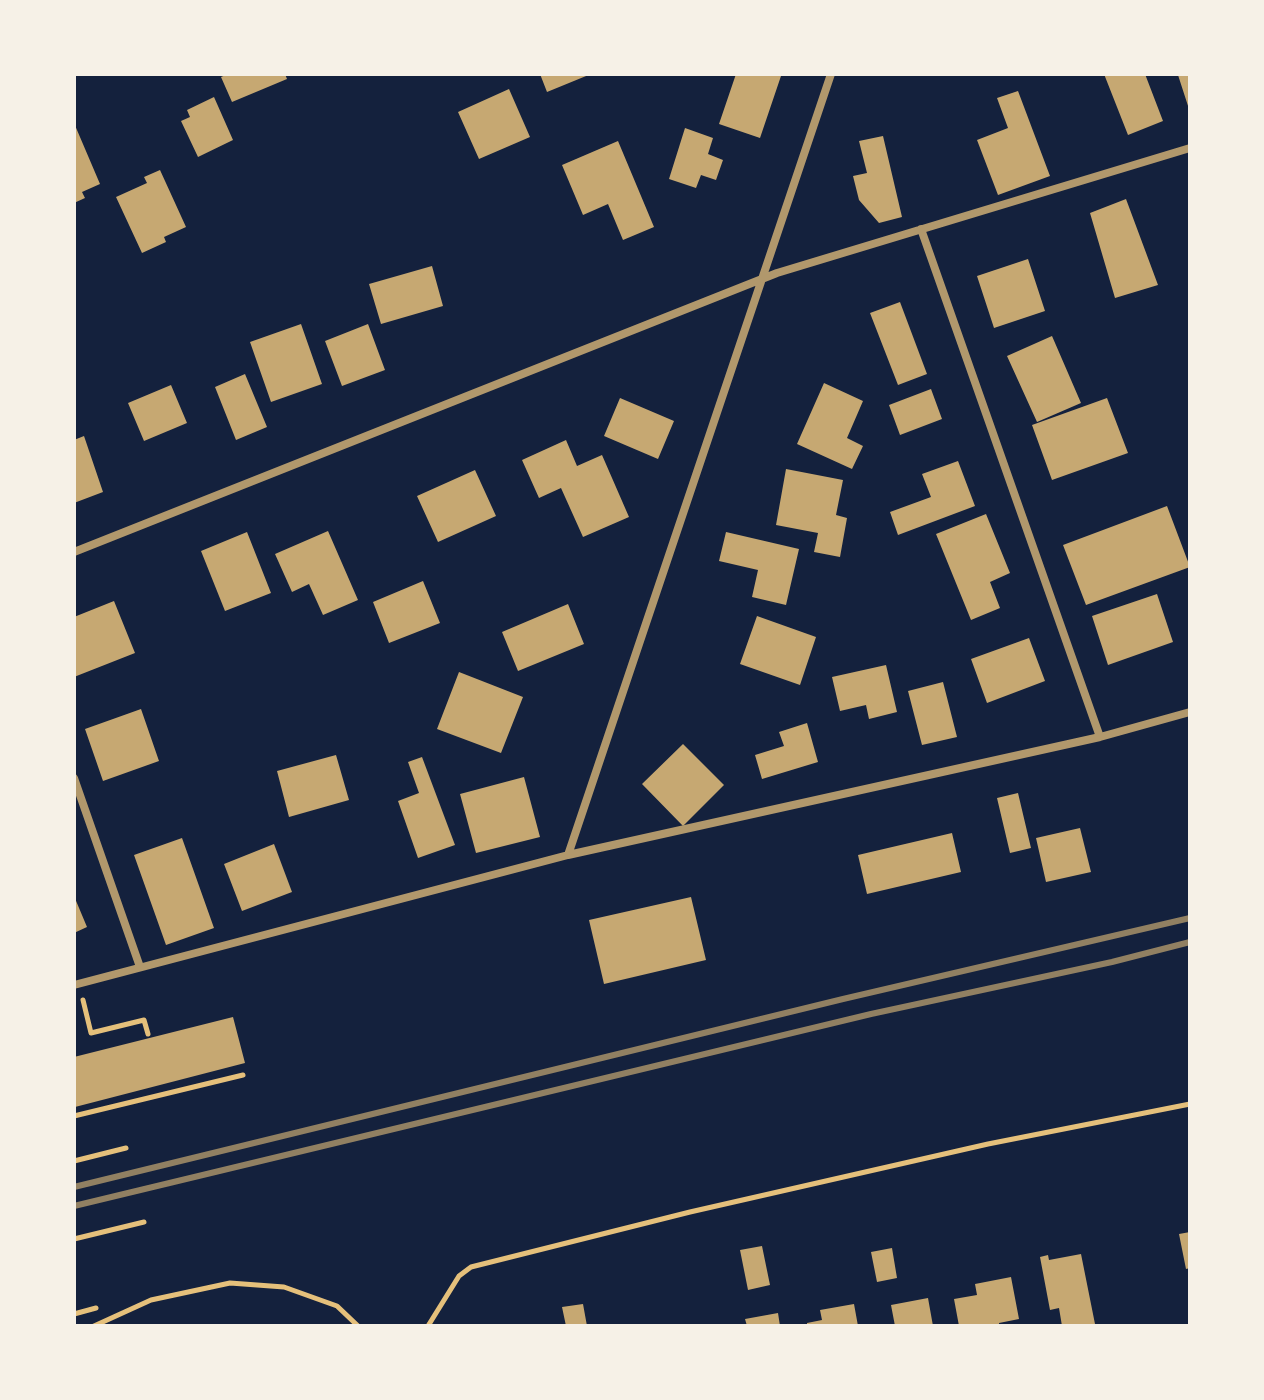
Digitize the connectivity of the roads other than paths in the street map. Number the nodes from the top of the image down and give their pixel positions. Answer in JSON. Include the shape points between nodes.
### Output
{"nodes":[{"id":1,"x":831,"y":74,"type":"edge"},
{"id":2,"x":1190,"y":148,"type":"edge"},
{"id":3,"x":921,"y":229,"type":"junction"},
{"id":4,"x":761,"y":279,"type":"junction"},
{"id":5,"x":74,"y":552,"type":"edge"},
{"id":6,"x":1190,"y":712,"type":"edge"},
{"id":7,"x":1100,"y":737,"type":"junction"},
{"id":8,"x":74,"y":778,"type":"edge"},
{"id":9,"x":568,"y":855,"type":"junction"},
{"id":10,"x":140,"y":967,"type":"junction"},
{"id":11,"x":76,"y":984,"type":"edge"}],
"edges":[{"from":1,"to":4,"type":"street"},
{"from":2,"to":3,"type":"street"},
{"from":3,"to":4,"type":"street"},
{"from":3,"to":7,"type":"street"},
{"from":4,"to":5,"type":"street"},
{"from":4,"to":9,"type":"street"},
{"from":6,"to":7,"type":"street"},
{"from":7,"to":9,"type":"street"},
{"from":8,"to":10,"type":"street"},
{"from":9,"to":10,"type":"street"},
{"from":10,"to":11,"type":"street"}]}
